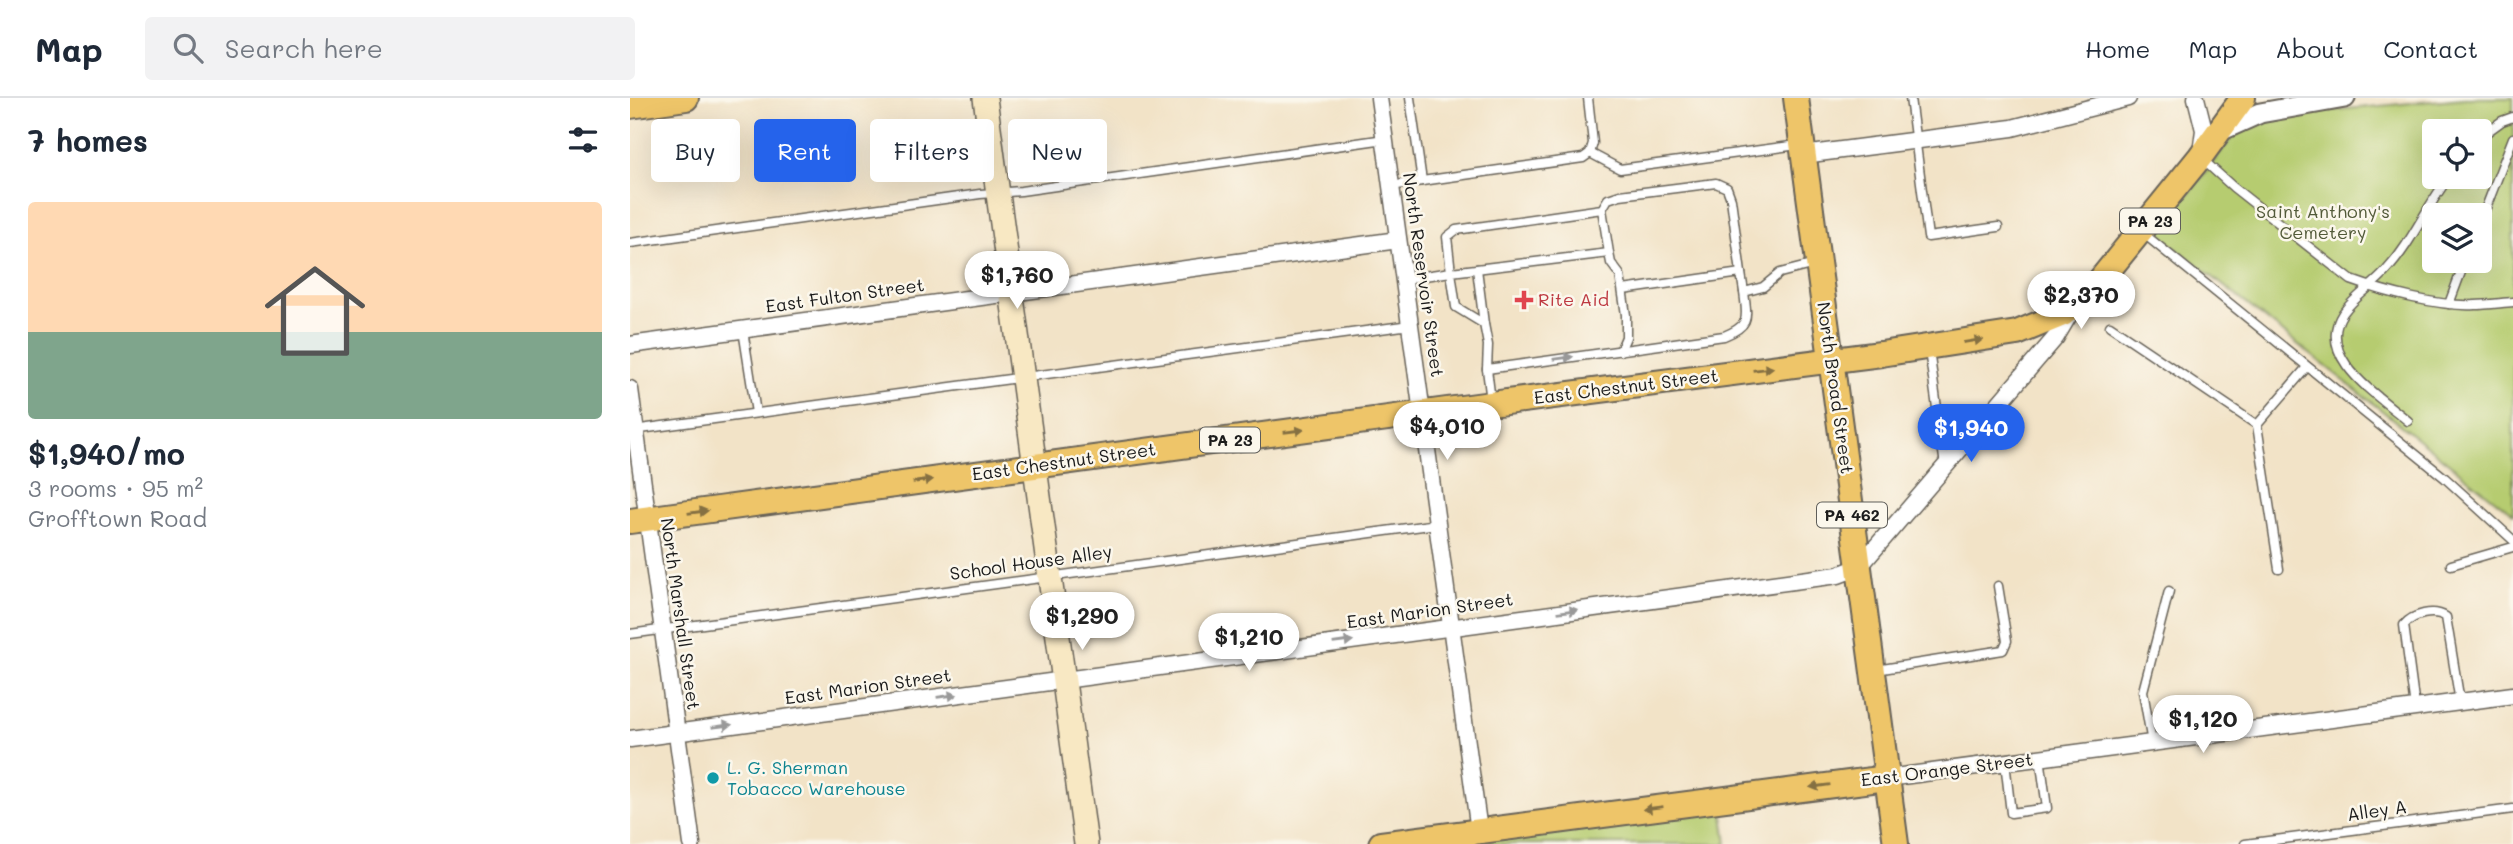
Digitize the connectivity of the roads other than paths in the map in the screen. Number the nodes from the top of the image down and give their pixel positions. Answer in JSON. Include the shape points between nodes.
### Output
{"nodes":[{"id":1,"x":687,"y":98,"type":"edge"},
{"id":2,"x":985,"y":98,"type":"edge"},
{"id":3,"x":1379,"y":98,"type":"edge"},
{"id":4,"x":1410,"y":98,"type":"edge"},
{"id":5,"x":1588,"y":98,"type":"edge"},
{"id":6,"x":1796,"y":98,"type":"edge"},
{"id":7,"x":1910,"y":98,"type":"edge"},
{"id":8,"x":2128,"y":98,"type":"edge"},
{"id":9,"x":2196,"y":98,"type":"edge"},
{"id":10,"x":2243,"y":98,"type":"edge"},
{"id":11,"x":2345,"y":98,"type":"edge"},
{"id":12,"x":630,"y":106,"type":"edge"},
{"id":13,"x":2513,"y":117,"type":"edge"},
{"id":14,"x":2492,"y":128,"type":"edge"},
{"id":15,"x":2220,"y":131,"type":"junction"},
{"id":16,"x":2513,"y":138,"type":"edge"},
{"id":17,"x":1385,"y":139,"type":"junction"},
{"id":18,"x":1916,"y":140,"type":"junction"},
{"id":19,"x":1803,"y":150,"type":"junction"},
{"id":20,"x":1591,"y":153,"type":"junction"},
{"id":21,"x":2200,"y":158,"type":"junction"},
{"id":22,"x":1422,"y":181,"type":"junction"},
{"id":23,"x":1391,"y":186,"type":"junction"},
{"id":24,"x":2441,"y":189,"type":"edge"},
{"id":25,"x":998,"y":193,"type":"junction"},
{"id":26,"x":2488,"y":203,"type":"edge"},
{"id":27,"x":1602,"y":209,"type":"junction"},
{"id":28,"x":1998,"y":227,"type":"dead end"},
{"id":29,"x":2142,"y":232,"type":"junction"},
{"id":30,"x":1398,"y":240,"type":"junction"},
{"id":31,"x":630,"y":243,"type":"edge"},
{"id":32,"x":1610,"y":258,"type":"junction"},
{"id":33,"x":1818,"y":263,"type":"junction"},
{"id":34,"x":1477,"y":269,"type":"junction"},
{"id":35,"x":1451,"y":272,"type":"junction"},
{"id":36,"x":1741,"y":273,"type":"junction"},
{"id":37,"x":2461,"y":273,"type":"edge"},
{"id":38,"x":1404,"y":279,"type":"junction"},
{"id":39,"x":2370,"y":287,"type":"junction"},
{"id":40,"x":1623,"y":290,"type":"junction"},
{"id":41,"x":1744,"y":292,"type":"junction"},
{"id":42,"x":1011,"y":293,"type":"junction"},
{"id":43,"x":2513,"y":302,"type":"edge"},
{"id":44,"x":2449,"y":304,"type":"junction"},
{"id":45,"x":2075,"y":305,"type":"junction"},
{"id":46,"x":1484,"y":324,"type":"junction"},
{"id":47,"x":1410,"y":325,"type":"junction"},
{"id":48,"x":2110,"y":326,"type":"dead end"},
{"id":49,"x":743,"y":330,"type":"junction"},
{"id":50,"x":630,"y":345,"type":"edge"},
{"id":51,"x":1928,"y":347,"type":"junction"},
{"id":52,"x":1620,"y":351,"type":"junction"},
{"id":53,"x":1831,"y":360,"type":"junction"},
{"id":54,"x":2307,"y":367,"type":"junction"},
{"id":55,"x":1487,"y":369,"type":"junction"},
{"id":56,"x":1023,"y":377,"type":"junction"},
{"id":57,"x":630,"y":390,"type":"edge"},
{"id":58,"x":1491,"y":404,"type":"junction"},
{"id":59,"x":756,"y":413,"type":"junction"},
{"id":60,"x":1422,"y":414,"type":"junction"},
{"id":61,"x":2408,"y":421,"type":"dead end"},
{"id":62,"x":2257,"y":425,"type":"junction"},
{"id":63,"x":633,"y":430,"type":"edge"},
{"id":64,"x":1035,"y":466,"type":"junction"},
{"id":65,"x":1945,"y":467,"type":"junction"},
{"id":66,"x":639,"y":520,"type":"edge"},
{"id":67,"x":1437,"y":524,"type":"junction"},
{"id":68,"x":2513,"y":540,"type":"edge"},
{"id":69,"x":2513,"y":547,"type":"edge"},
{"id":70,"x":2451,"y":565,"type":"dead end"},
{"id":71,"x":1859,"y":567,"type":"junction"},
{"id":72,"x":2279,"y":569,"type":"dead end"},
{"id":73,"x":1050,"y":577,"type":"junction"},
{"id":74,"x":1998,"y":586,"type":"dead end"},
{"id":75,"x":2169,"y":591,"type":"dead end"},
{"id":76,"x":1451,"y":627,"type":"junction"},
{"id":77,"x":663,"y":630,"type":"junction"},
{"id":78,"x":630,"y":634,"type":"edge"},
{"id":79,"x":1873,"y":671,"type":"junction"},
{"id":80,"x":1064,"y":680,"type":"junction"},
{"id":81,"x":2513,"y":695,"type":"edge"},
{"id":82,"x":2460,"y":702,"type":"junction"},
{"id":83,"x":2416,"y":708,"type":"junction"},
{"id":84,"x":677,"y":732,"type":"junction"},
{"id":85,"x":630,"y":739,"type":"edge"},
{"id":86,"x":2152,"y":743,"type":"junction"},
{"id":87,"x":2040,"y":757,"type":"junction"},
{"id":88,"x":2005,"y":762,"type":"junction"},
{"id":89,"x":1887,"y":778,"type":"junction"},
{"id":90,"x":2513,"y":809,"type":"edge"},
{"id":91,"x":1479,"y":831,"type":"junction"},
{"id":92,"x":692,"y":844,"type":"edge"},
{"id":93,"x":1086,"y":844,"type":"edge"},
{"id":94,"x":1381,"y":844,"type":"edge"},
{"id":95,"x":1896,"y":844,"type":"edge"},
{"id":96,"x":2245,"y":844,"type":"edge"}],
"edges":[{"from":1,"to":12,"type":"main road"},
{"from":2,"to":25,"type":"main road"},
{"from":3,"to":17,"type":"street","name":"North Reservoir Street"},
{"from":4,"to":22,"type":"lane"},
{"from":5,"to":20,"type":"lane"},
{"from":6,"to":19,"type":"main road","name":"North Broad Street","number":"PA 462"},
{"from":7,"to":18,"type":"lane"},
{"from":8,"to":18,"type":"street","via":[[2012,128]]},
{"from":9,"to":21,"type":"street","via":[[2204,130]]},
{"from":10,"to":15,"type":"main road","number":"PA 23"},
{"from":11,"to":15,"type":"street","via":[[2260,113]]},
{"from":13,"to":14,"type":"lane"},
{"from":15,"to":21,"type":"main road","number":"PA 23"},
{"from":16,"to":26,"type":"lane"},
{"from":17,"to":23,"type":"street","name":"North Reservoir Street"},
{"from":17,"to":25,"type":"lane"},
{"from":18,"to":19,"type":"street"},
{"from":18,"to":28,"type":"lane","via":[[1928,237]]},
{"from":19,"to":20,"type":"lane","via":[[1620,169]]},
{"from":19,"to":33,"type":"main road","name":"North Broad Street","number":"PA 462"},
{"from":20,"to":22,"type":"lane","via":[[1583,158]]},
{"from":21,"to":29,"type":"main road","number":"PA 23"},
{"from":21,"to":39,"type":"lane","via":[[2344,276]]},
{"from":22,"to":23,"type":"lane"},
{"from":23,"to":30,"type":"street","name":"North Reservoir Street"},
{"from":24,"to":39,"type":"lane","via":[[2399,255]]},
{"from":25,"to":31,"type":"lane"},
{"from":25,"to":42,"type":"main road"},
{"from":27,"to":32,"type":"lane"},
{"from":27,"to":35,"type":"lane","via":[[1456,230],[1447,237]]},
{"from":27,"to":36,"type":"lane","via":[[1608,199],[1620,195],[1716,183],[1727,188]]},
{"from":29,"to":45,"type":"main road","number":"PA 23"},
{"from":29,"to":54,"type":"lane"},
{"from":30,"to":38,"type":"street","name":"North Reservoir Street"},
{"from":30,"to":42,"type":"street","name":"East Fulton Street"},
{"from":32,"to":34,"type":"lane"},
{"from":32,"to":40,"type":"lane"},
{"from":33,"to":41,"type":"lane","via":[[1780,273],[1763,287]]},
{"from":33,"to":53,"type":"main road","name":"North Broad Street","number":"PA 462"},
{"from":34,"to":35,"type":"lane"},
{"from":34,"to":46,"type":"lane"},
{"from":35,"to":38,"type":"lane"},
{"from":35,"to":46,"type":"lane","via":[[1456,307]]},
{"from":36,"to":40,"type":"lane"},
{"from":36,"to":41,"type":"lane"},
{"from":37,"to":44,"type":"lane"},
{"from":38,"to":47,"type":"street","name":"North Reservoir Street"},
{"from":39,"to":44,"type":"lane"},
{"from":39,"to":61,"type":"lane","via":[[2350,304],[2336,327],[2338,354],[2348,369]]},
{"from":40,"to":52,"type":"lane","via":[[1626,337]]},
{"from":41,"to":52,"type":"lane","via":[[1747,318],[1741,329],[1724,336]]},
{"from":42,"to":49,"type":"street","name":"East Fulton Street"},
{"from":42,"to":56,"type":"main road"},
{"from":43,"to":44,"type":"lane"},
{"from":51,"to":45,"type":"main road","name":"East Chestnut Street","number":"PA 23","one_way":true,"via":[[2017,333]]},
{"from":45,"to":65,"type":"street","via":[[2056,337]]},
{"from":46,"to":55,"type":"lane"},
{"from":47,"to":56,"type":"lane"},
{"from":47,"to":60,"type":"street","name":"North Reservoir Street"},
{"from":48,"to":62,"type":"lane"},
{"from":49,"to":50,"type":"street","name":"East Fulton Street"},
{"from":49,"to":59,"type":"lane"},
{"from":51,"to":53,"type":"main road","name":"East Chestnut Street","number":"PA 23"},
{"from":51,"to":65,"type":"lane"},
{"from":55,"to":52,"type":"lane","one_way":true},
{"from":58,"to":53,"type":"main road","name":"East Chestnut Street","number":"PA 23","one_way":true},
{"from":53,"to":71,"type":"main road","name":"North Broad Street","number":"PA 462"},
{"from":54,"to":62,"type":"lane"},
{"from":54,"to":68,"type":"lane","via":[[2445,478]]},
{"from":55,"to":58,"type":"lane"},
{"from":56,"to":59,"type":"lane"},
{"from":56,"to":64,"type":"main road"},
{"from":57,"to":63,"type":"street","name":"North Marshall Street"},
{"from":58,"to":60,"type":"main road","name":"East Chestnut Street","number":"PA 23"},
{"from":59,"to":63,"type":"lane"},
{"from":64,"to":60,"type":"main road","name":"East Chestnut Street","number":"PA 23","one_way":true},
{"from":60,"to":67,"type":"street","name":"North Reservoir Street"},
{"from":62,"to":72,"type":"lane"},
{"from":63,"to":66,"type":"street","name":"North Marshall Street"},
{"from":66,"to":64,"type":"main road","name":"East Chestnut Street","number":"PA 23","one_way":true},
{"from":64,"to":73,"type":"main road"},
{"from":65,"to":71,"type":"street"},
{"from":66,"to":77,"type":"street","name":"North Marshall Street"},
{"from":67,"to":73,"type":"lane","name":"School House Alley"},
{"from":67,"to":76,"type":"street","name":"North Reservoir Street"},
{"from":69,"to":70,"type":"lane"},
{"from":76,"to":71,"type":"street","name":"East Marion Street","one_way":true,"via":[[1831,576]]},
{"from":71,"to":79,"type":"main road","name":"North Broad Street","number":"PA 462"},
{"from":73,"to":77,"type":"lane","name":"School House Alley"},
{"from":73,"to":80,"type":"main road"},
{"from":74,"to":79,"type":"lane","via":[[2007,641],[2003,650]]},
{"from":75,"to":86,"type":"lane","via":[[2143,691]]},
{"from":80,"to":76,"type":"street","name":"East Marion Street","one_way":true},
{"from":76,"to":91,"type":"street","name":"North Reservoir Street"},
{"from":77,"to":78,"type":"lane","name":"School House Alley"},
{"from":77,"to":84,"type":"street","name":"North Marshall Street"},
{"from":79,"to":89,"type":"main road","name":"North Broad Street","number":"PA 462"},
{"from":84,"to":80,"type":"street","name":"East Marion Street","one_way":true},
{"from":80,"to":93,"type":"main road"},
{"from":81,"to":82,"type":"street","name":"East Orange Street"},
{"from":82,"to":83,"type":"street","name":"East Orange Street"},
{"from":82,"to":83,"type":"lane","via":[[2446,617],[2427,614],[2404,625]]},
{"from":83,"to":86,"type":"street","name":"East Orange Street"},
{"from":84,"to":85,"type":"street","name":"East Marion Street"},
{"from":84,"to":92,"type":"street","name":"North Marshall Street"},
{"from":86,"to":87,"type":"street","name":"East Orange Street"},
{"from":87,"to":88,"type":"street","name":"East Orange Street"},
{"from":87,"to":88,"type":"lane","via":[[2048,808],[2011,813]]},
{"from":88,"to":89,"type":"street","name":"East Orange Street"},
{"from":89,"to":91,"type":"main road","name":"East Orange Street","one_way":true},
{"from":89,"to":95,"type":"main road","name":"North Broad Street","number":"PA 462"},
{"from":90,"to":96,"type":"lane","name":"Alley A"},
{"from":91,"to":94,"type":"main road","name":"East Orange Street"}]}
